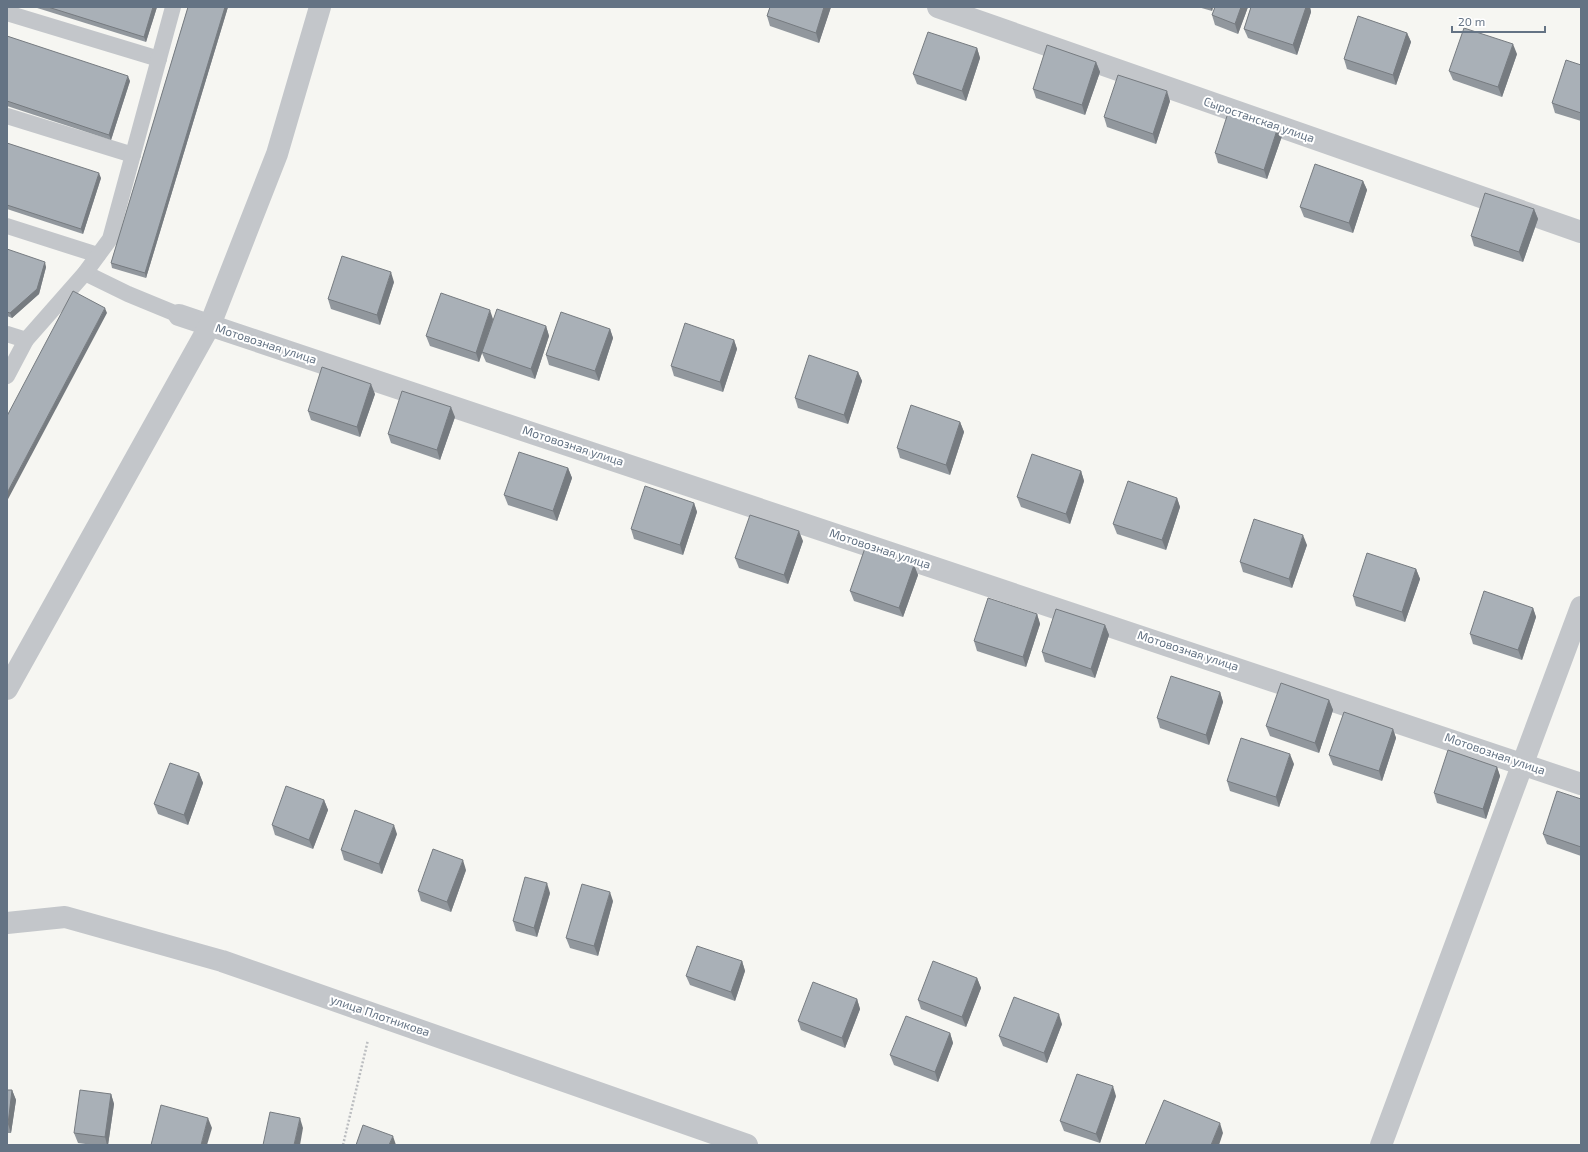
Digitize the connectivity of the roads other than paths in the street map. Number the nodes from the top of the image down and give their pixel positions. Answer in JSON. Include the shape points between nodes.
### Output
{"nodes":[{"id":1,"x":173,"y":7,"type":"edge"},
{"id":2,"x":320,"y":7,"type":"edge"},
{"id":3,"x":938,"y":7,"type":"edge"},
{"id":4,"x":7,"y":13,"type":"edge"},
{"id":5,"x":159,"y":59,"type":"junction"},
{"id":6,"x":7,"y":116,"type":"edge"},
{"id":7,"x":133,"y":155,"type":"junction"},
{"id":8,"x":7,"y":226,"type":"edge"},
{"id":9,"x":1581,"y":232,"type":"edge"},
{"id":10,"x":98,"y":255,"type":"junction"},
{"id":11,"x":85,"y":272,"type":"junction"},
{"id":12,"x":179,"y":315,"type":"joint"},
{"id":13,"x":210,"y":325,"type":"junction"},
{"id":14,"x":7,"y":334,"type":"edge"},
{"id":15,"x":26,"y":340,"type":"junction"},
{"id":16,"x":7,"y":376,"type":"edge"},
{"id":17,"x":1581,"y":608,"type":"edge"},
{"id":18,"x":7,"y":689,"type":"edge"},
{"id":19,"x":1523,"y":763,"type":"junction"},
{"id":20,"x":1581,"y":784,"type":"edge"},
{"id":21,"x":7,"y":923,"type":"edge"},
{"id":22,"x":747,"y":1145,"type":"edge"},
{"id":23,"x":1381,"y":1145,"type":"edge"}],
"edges":[{"from":1,"to":5,"type":"lane"},
{"from":2,"to":13,"type":"street","via":[[277,154]]},
{"from":3,"to":9,"type":"street","name":"Сыростанская улица"},
{"from":4,"to":5,"type":"lane"},
{"from":5,"to":7,"type":"lane"},
{"from":6,"to":7,"type":"lane"},
{"from":7,"to":10,"type":"lane","via":[[110,239]]},
{"from":8,"to":10,"type":"lane"},
{"from":10,"to":11,"type":"lane"},
{"from":11,"to":12,"type":"lane","via":[[128,294]]},
{"from":11,"to":15,"type":"lane"},
{"from":12,"to":13,"type":"street","name":"Мотовозная улица"},
{"from":13,"to":18,"type":"street"},
{"from":13,"to":19,"type":"street","name":"Мотовозная улица"},
{"from":14,"to":15,"type":"lane"},
{"from":15,"to":16,"type":"lane"},
{"from":17,"to":19,"type":"street"},
{"from":19,"to":20,"type":"street","name":"Мотовозная улица"},
{"from":19,"to":23,"type":"street"},
{"from":21,"to":22,"type":"street","name":"улица Плотникова","via":[[65,917],[222,961]]}]}
